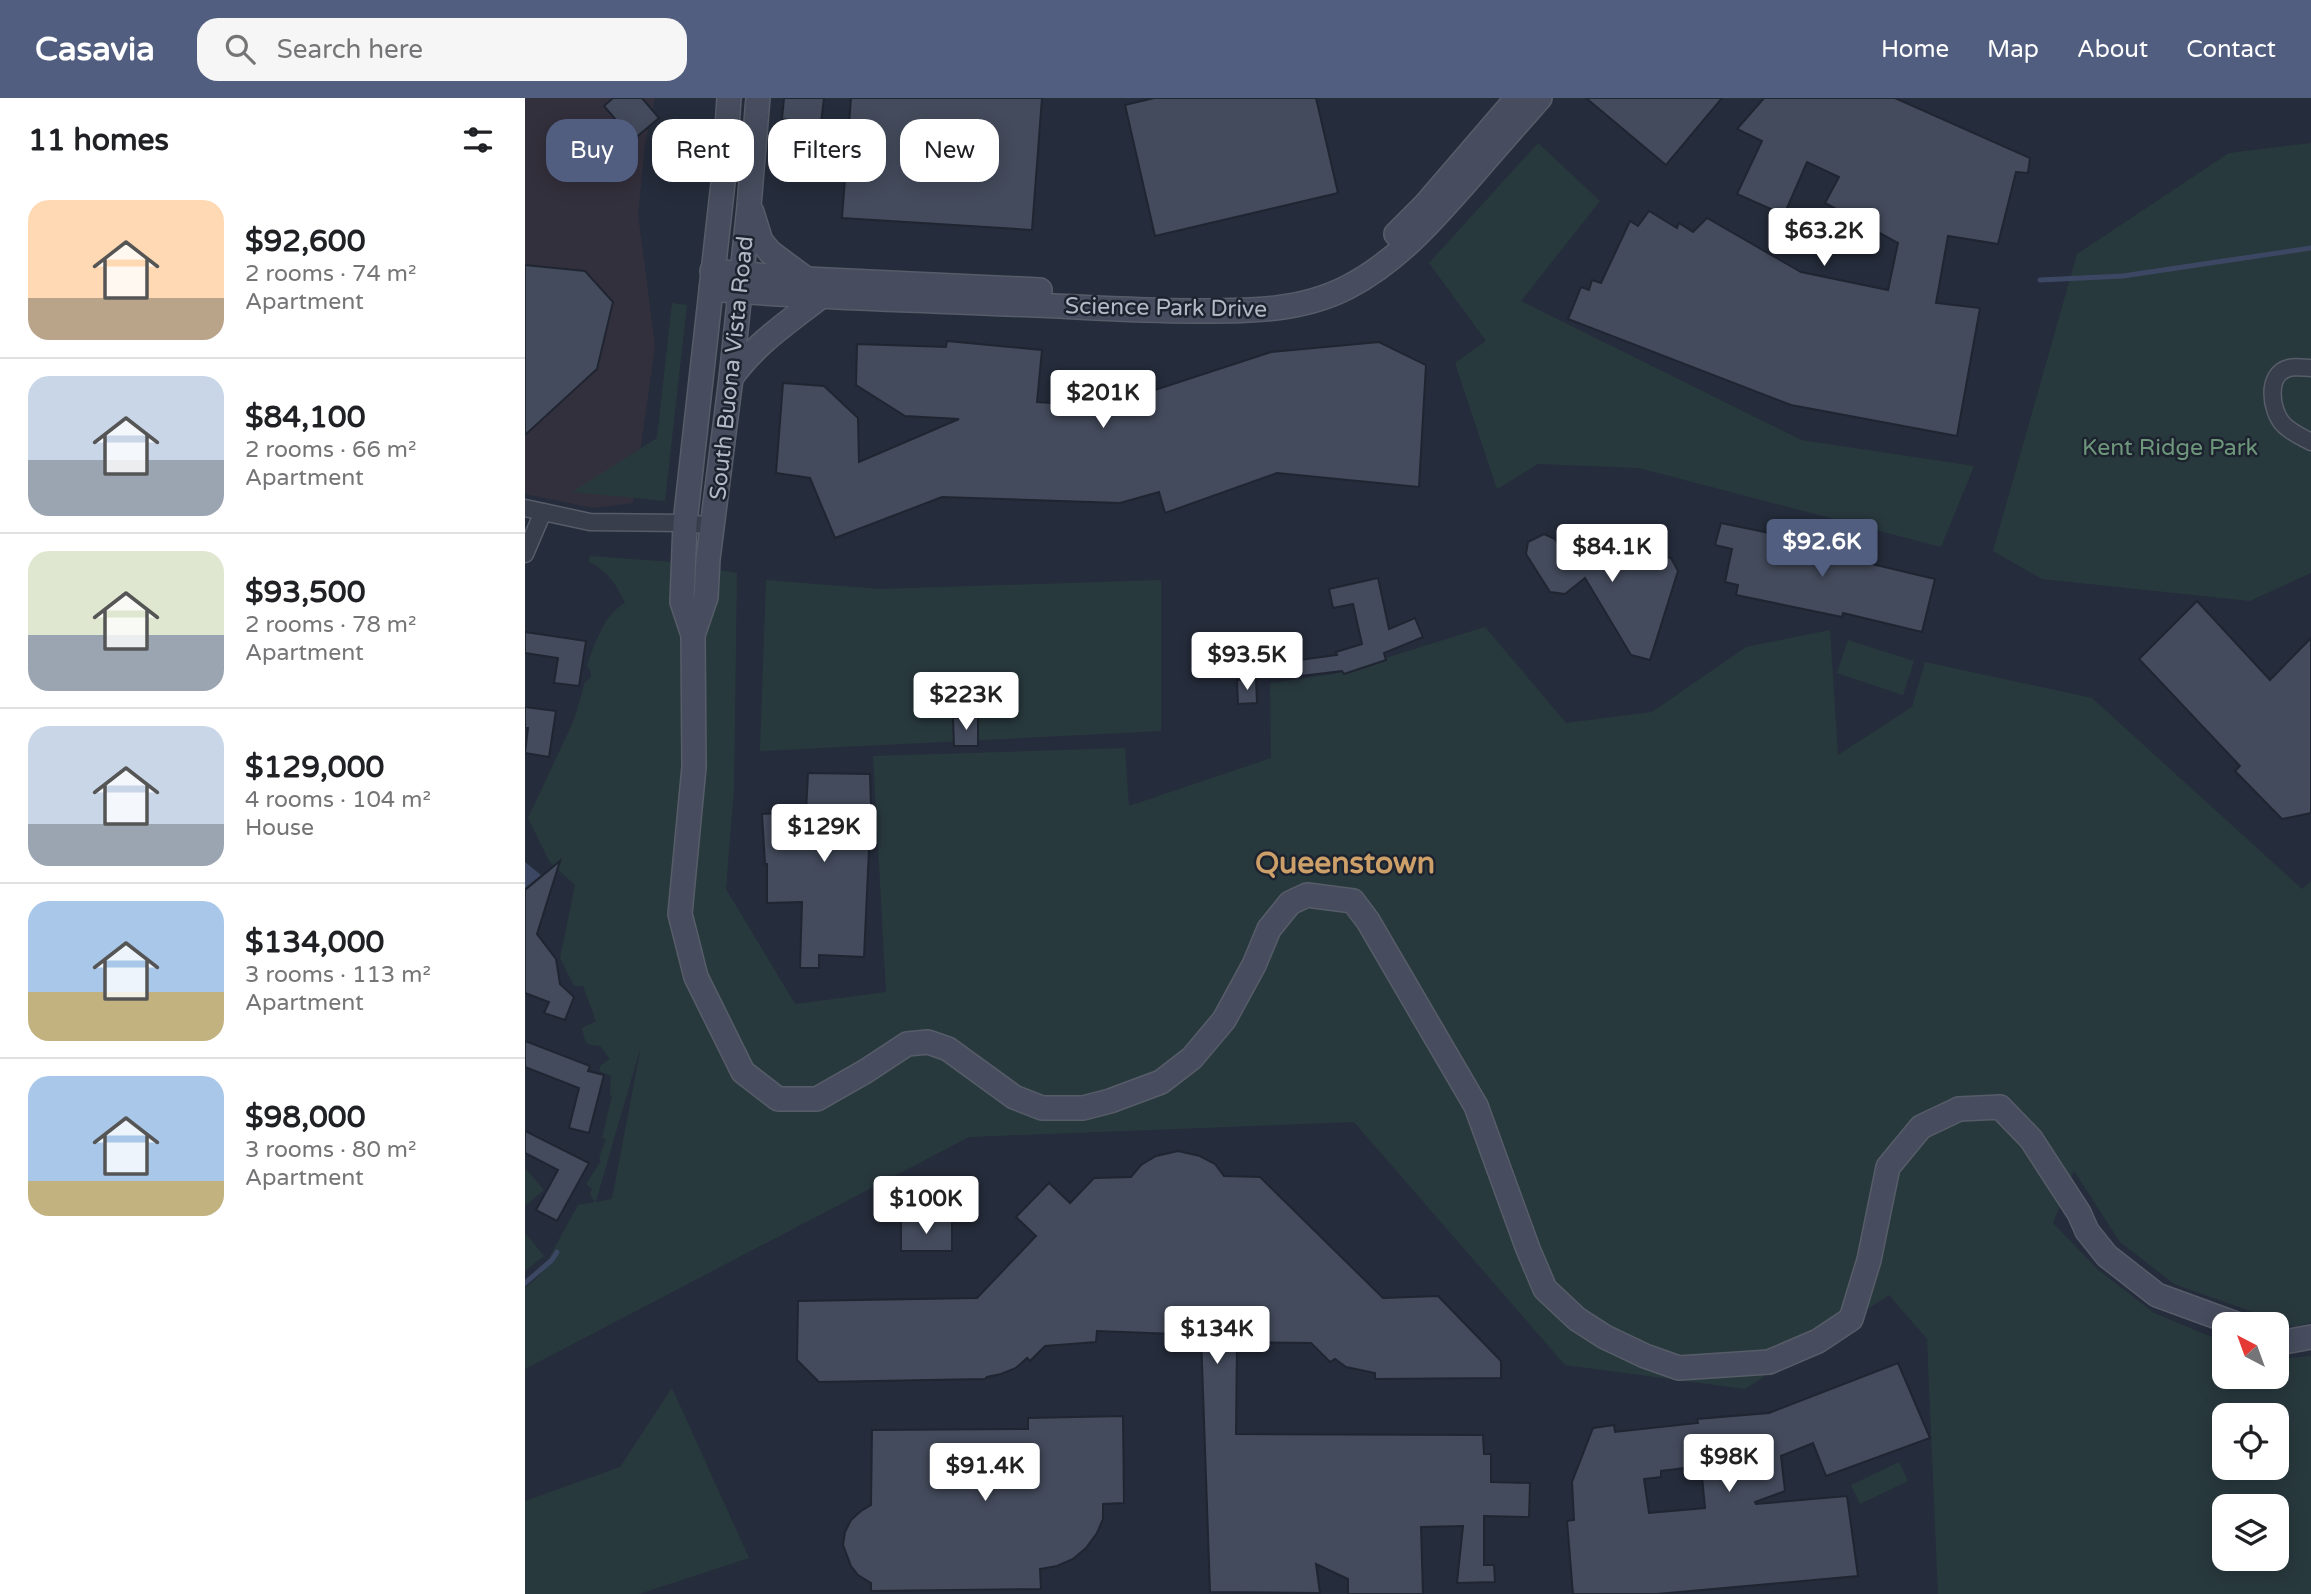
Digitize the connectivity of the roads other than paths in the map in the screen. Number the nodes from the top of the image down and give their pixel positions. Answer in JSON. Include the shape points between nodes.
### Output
{"nodes":[{"id":1,"x":729,"y":98,"type":"edge"},
{"id":2,"x":758,"y":98,"type":"edge"},
{"id":3,"x":1517,"y":98,"type":"edge"},
{"id":4,"x":1540,"y":98,"type":"edge"},
{"id":5,"x":750,"y":205,"type":"junction"},
{"id":6,"x":806,"y":279,"type":"junction"},
{"id":7,"x":711,"y":280,"type":"junction"},
{"id":8,"x":740,"y":283,"type":"junction"},
{"id":9,"x":820,"y":298,"type":"junction"},
{"id":10,"x":1147,"y":304,"type":"junction"},
{"id":11,"x":2311,"y":368,"type":"edge"},
{"id":12,"x":731,"y":378,"type":"junction"},
{"id":13,"x":2311,"y":442,"type":"edge"},
{"id":14,"x":525,"y":508,"type":"edge"},
{"id":15,"x":543,"y":512,"type":"junction"},
{"id":16,"x":685,"y":523,"type":"junction"},
{"id":17,"x":714,"y":526,"type":"junction"},
{"id":18,"x":525,"y":554,"type":"edge"},
{"id":19,"x":693,"y":635,"type":"junction"},
{"id":20,"x":2212,"y":1315,"type":"edge"},
{"id":21,"x":2311,"y":1337,"type":"edge"},
{"id":22,"x":2289,"y":1341,"type":"edge"}],
"edges":[{"from":1,"to":7,"type":"street","name":"South Buona Vista Road"},
{"from":2,"to":5,"type":"street","name":"South Buona Vista Road"},
{"from":3,"to":10,"type":"street","name":"Science Park Drive","via":[[1406,225],[1369,259],[1339,276],[1274,298]]},
{"from":4,"to":10,"type":"street","name":"Science Park Drive","via":[[1415,238],[1377,271],[1346,288],[1311,301],[1244,312]]},
{"from":5,"to":6,"type":"street","via":[[761,241]]},
{"from":5,"to":8,"type":"street","name":"South Buona Vista Road"},
{"from":6,"to":8,"type":"street","name":"Science Park Drive"},
{"from":6,"to":10,"type":"street","name":"Science Park Drive"},
{"from":7,"to":8,"type":"street","name":"Science Park Drive"},
{"from":7,"to":16,"type":"street","name":"South Buona Vista Road"},
{"from":8,"to":9,"type":"street","name":"Science Park Drive"},
{"from":8,"to":12,"type":"street","name":"South Buona Vista Road"},
{"from":9,"to":10,"type":"street","name":"Science Park Drive"},
{"from":9,"to":12,"type":"street","via":[[771,333]]},
{"from":11,"to":13,"type":"street","via":[[2289,368],[2277,379],[2272,394],[2285,427]]},
{"from":12,"to":17,"type":"street","name":"South Buona Vista Road"},
{"from":14,"to":15,"type":"street"},
{"from":15,"to":16,"type":"street","via":[[590,522]]},
{"from":15,"to":18,"type":"street"},
{"from":16,"to":17,"type":"street"},
{"from":16,"to":19,"type":"street","name":"South Buona Vista Road","via":[[682,602]]},
{"from":17,"to":19,"type":"street","name":"South Buona Vista Road","via":[[706,597]]},
{"from":19,"to":20,"type":"street","name":"South Buona Vista Road","via":[[694,767],[680,914],[696,977],[743,1072],[778,1099],[817,1099],[907,1044],[928,1042],[948,1049],[1014,1097],[1042,1108],[1083,1108],[1110,1101],[1161,1082],[1192,1058],[1224,1020],[1269,929],[1290,903],[1307,895],[1326,896],[1353,901],[1476,1106],[1545,1289],[1577,1319],[1645,1356],[1679,1368],[1769,1362],[1818,1341],[1851,1319],[1869,1260],[1888,1167],[1921,1127],[1959,1109],[2000,1107],[2031,1139],[2107,1256],[2157,1295]]},
{"from":21,"to":22,"type":"street"}]}
